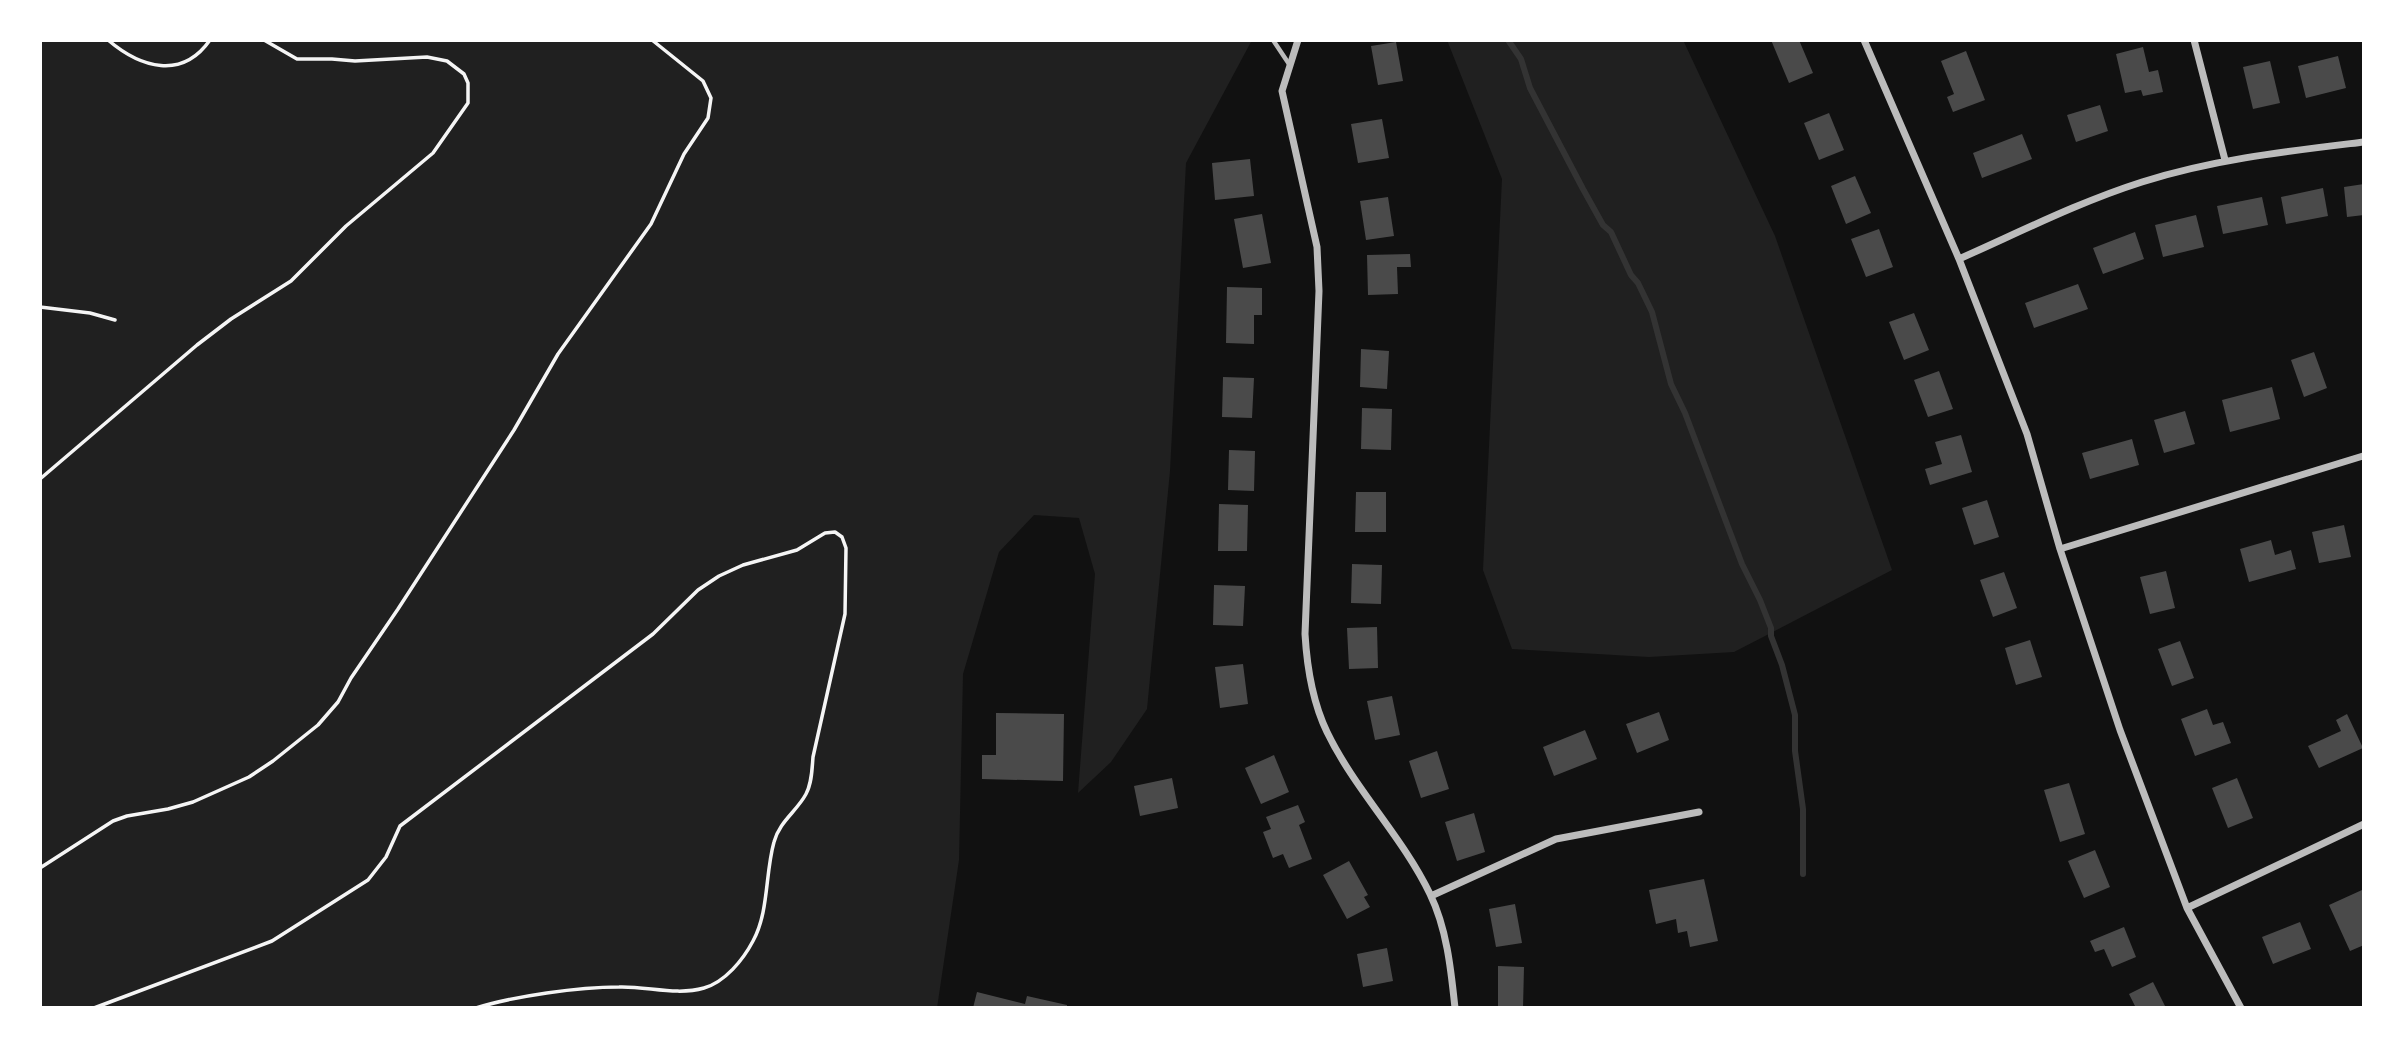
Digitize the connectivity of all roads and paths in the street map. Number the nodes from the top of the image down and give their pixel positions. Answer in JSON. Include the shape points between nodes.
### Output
{"nodes":[{"id":1,"x":108,"y":40,"type":"edge"},
{"id":2,"x":210,"y":40,"type":"edge"},
{"id":3,"x":264,"y":40,"type":"edge"},
{"id":4,"x":652,"y":40,"type":"edge"},
{"id":5,"x":1273,"y":40,"type":"edge"},
{"id":6,"x":1298,"y":40,"type":"edge"},
{"id":7,"x":1864,"y":40,"type":"edge"},
{"id":8,"x":2194,"y":40,"type":"edge"},
{"id":9,"x":1290,"y":65,"type":"junction"},
{"id":10,"x":2364,"y":142,"type":"edge"},
{"id":11,"x":2225,"y":160,"type":"junction"},
{"id":12,"x":1959,"y":259,"type":"junction"},
{"id":13,"x":40,"y":307,"type":"edge"},
{"id":14,"x":115,"y":320,"type":"dead end"},
{"id":15,"x":2363,"y":456,"type":"edge"},
{"id":16,"x":40,"y":479,"type":"edge"},
{"id":17,"x":2060,"y":549,"type":"junction"},
{"id":18,"x":1699,"y":812,"type":"dead end"},
{"id":19,"x":2364,"y":824,"type":"edge"},
{"id":20,"x":40,"y":868,"type":"edge"},
{"id":21,"x":1431,"y":896,"type":"junction"},
{"id":22,"x":2187,"y":908,"type":"junction"},
{"id":23,"x":94,"y":1008,"type":"edge"},
{"id":24,"x":476,"y":1008,"type":"edge"},
{"id":25,"x":1455,"y":1008,"type":"edge"},
{"id":26,"x":2241,"y":1008,"type":"edge"}],
"edges":[{"from":1,"to":2,"type":"path","via":[[139,61],[170,65],[197,57]]},
{"from":3,"to":16,"type":"path","via":[[297,60],[427,57],[447,61],[464,74],[468,103],[433,153],[346,226],[291,281],[197,345]]},
{"from":4,"to":20,"type":"path","via":[[704,80],[711,98],[708,118],[684,154],[651,224],[558,354],[338,702],[318,725],[249,777],[193,802],[113,821]]},
{"from":5,"to":9,"type":"lane"},
{"from":6,"to":9,"type":"street"},
{"from":7,"to":12,"type":"street"},
{"from":8,"to":11,"type":"street"},
{"from":9,"to":21,"type":"street","via":[[1282,91],[1317,247],[1319,291],[1304,634],[1307,670],[1326,731],[1343,763],[1416,866]]},
{"from":10,"to":11,"type":"street"},
{"from":11,"to":12,"type":"street","via":[[2098,197]]},
{"from":12,"to":17,"type":"street","via":[[2027,434]]},
{"from":13,"to":14,"type":"path"},
{"from":15,"to":17,"type":"street"},
{"from":17,"to":22,"type":"street","via":[[2120,730]]},
{"from":18,"to":21,"type":"street","via":[[1556,839]]},
{"from":19,"to":22,"type":"street"},
{"from":21,"to":25,"type":"street","via":[[1444,933]]},
{"from":22,"to":26,"type":"street"},
{"from":23,"to":24,"type":"path","via":[[272,941],[295,928],[368,880],[386,857],[400,826],[653,634],[698,590],[743,565],[797,550],[835,531],[846,548],[845,614],[811,776],[807,793],[774,840],[759,928],[741,959],[717,983],[703,988],[592,988]]}]}
